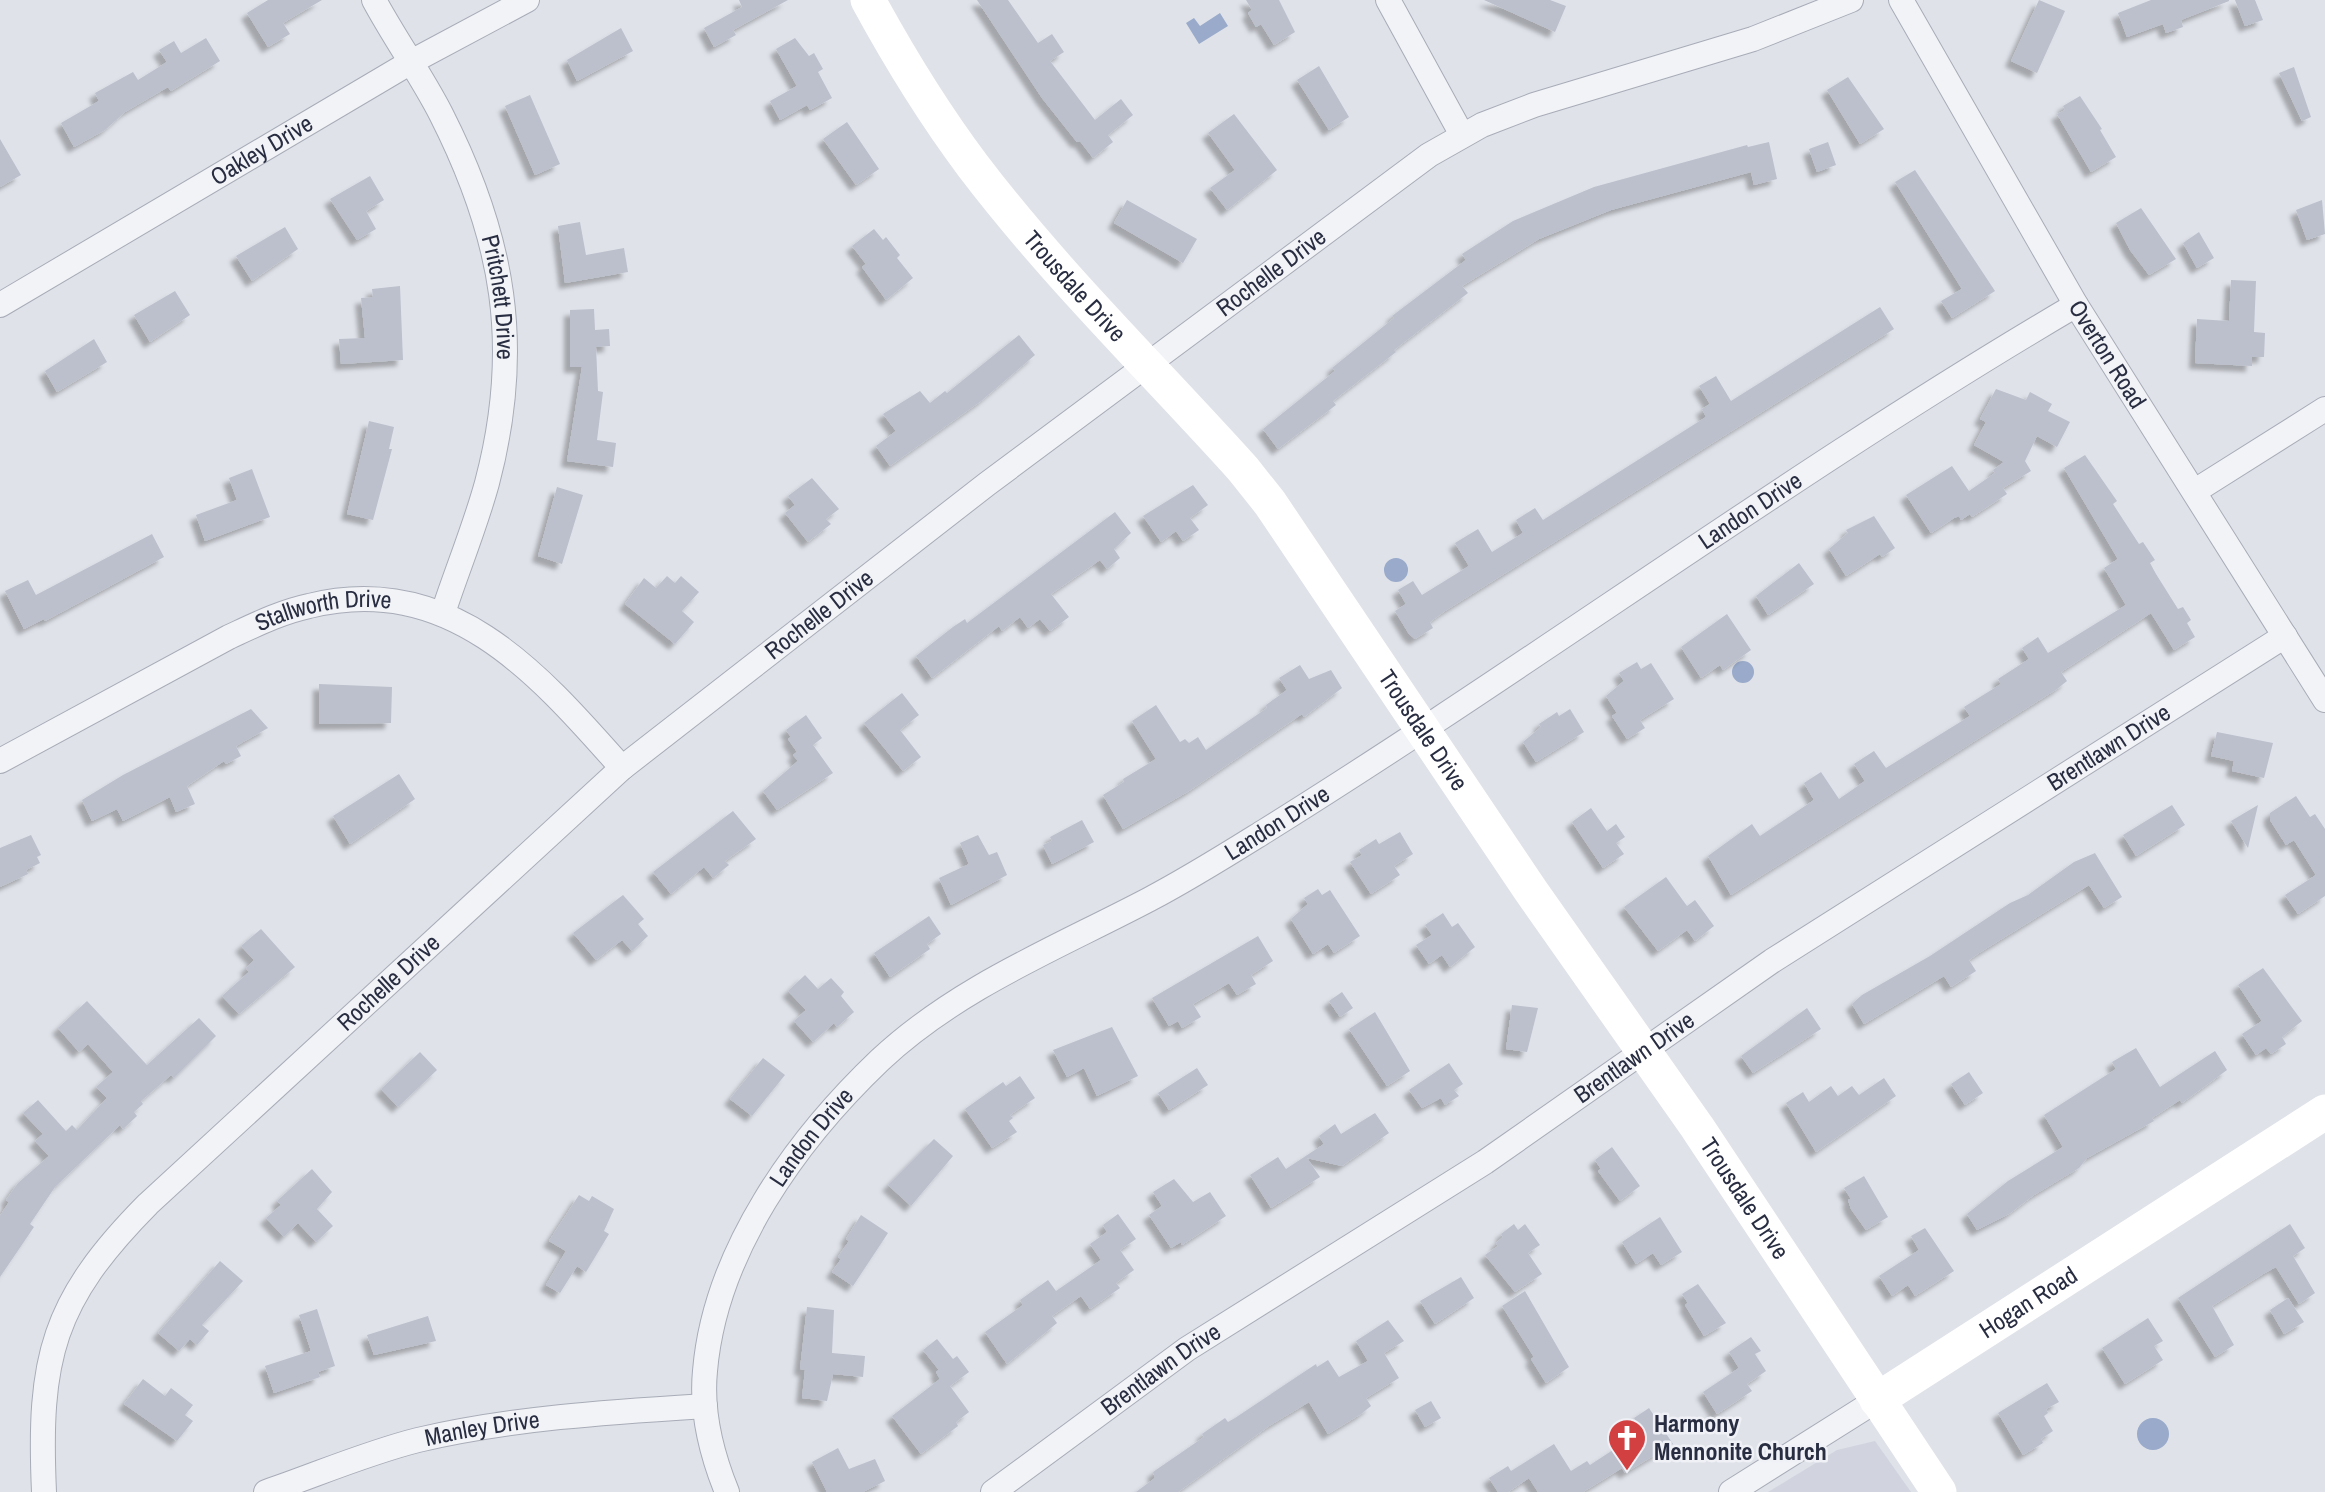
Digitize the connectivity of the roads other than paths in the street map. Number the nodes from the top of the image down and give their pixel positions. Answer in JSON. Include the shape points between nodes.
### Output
{"nodes":[{"id":1,"x":374,"y":0,"type":"edge"},
{"id":2,"x":527,"y":0,"type":"edge"},
{"id":3,"x":868,"y":0,"type":"edge"},
{"id":4,"x":1388,"y":0,"type":"edge"},
{"id":5,"x":1851,"y":0,"type":"edge"},
{"id":6,"x":1901,"y":0,"type":"edge"},
{"id":7,"x":411,"y":62,"type":"junction"},
{"id":8,"x":1462,"y":135,"type":"junction"},
{"id":9,"x":0,"y":305,"type":"edge"},
{"id":10,"x":2076,"y":305,"type":"junction"},
{"id":11,"x":1148,"y":364,"type":"junction"},
{"id":12,"x":2325,"y":409,"type":"edge"},
{"id":13,"x":2195,"y":491,"type":"junction"},
{"id":14,"x":443,"y":613,"type":"junction"},
{"id":15,"x":2285,"y":636,"type":"junction"},
{"id":16,"x":2325,"y":700,"type":"edge"},
{"id":17,"x":1422,"y":730,"type":"junction"},
{"id":18,"x":0,"y":761,"type":"edge"},
{"id":19,"x":622,"y":768,"type":"junction"},
{"id":20,"x":1644,"y":1050,"type":"junction"},
{"id":21,"x":2325,"y":1112,"type":"edge"},
{"id":22,"x":1877,"y":1400,"type":"junction"},
{"id":23,"x":705,"y":1406,"type":"junction"},
{"id":24,"x":44,"y":1492,"type":"edge"},
{"id":25,"x":266,"y":1492,"type":"edge"},
{"id":26,"x":727,"y":1492,"type":"edge"},
{"id":27,"x":993,"y":1492,"type":"edge"},
{"id":28,"x":1731,"y":1492,"type":"edge"},
{"id":29,"x":1939,"y":1492,"type":"edge"}],
"edges":[{"from":1,"to":7,"type":"street","name":"Pritchett Drive"},
{"from":2,"to":7,"type":"street","name":"Oakley Drive"},
{"from":3,"to":11,"type":"street","name":"Trousdale Drive","via":[[932,108],[978,173]]},
{"from":4,"to":8,"type":"street"},
{"from":5,"to":8,"type":"street","name":"Rochelle Drive","via":[[1753,39],[1574,90]]},
{"from":6,"to":10,"type":"street","name":"Overton Road"},
{"from":7,"to":9,"type":"street","name":"Oakley Drive"},
{"from":7,"to":14,"type":"street","name":"Pritchett Drive","via":[[441,113],[482,212],[499,270],[506,327],[503,396],[489,472]]},
{"from":8,"to":11,"type":"street","name":"Rochelle Drive","via":[[1324,230]]},
{"from":10,"to":13,"type":"street","name":"Overton Road"},
{"from":10,"to":17,"type":"street","name":"Landon Drive","via":[[1897,413]]},
{"from":11,"to":17,"type":"street","name":"Trousdale Drive","via":[[1270,503]]},
{"from":11,"to":19,"type":"street","name":"Rochelle Drive"},
{"from":12,"to":13,"type":"street"},
{"from":13,"to":15,"type":"street","name":"Overton Road"},
{"from":14,"to":18,"type":"street","name":"Stallworth Drive","via":[[366,600],[289,611],[229,637]]},
{"from":14,"to":19,"type":"street","name":"Stallworth Drive","via":[[495,641],[534,674]]},
{"from":15,"to":16,"type":"street","name":"Overton Road"},
{"from":15,"to":20,"type":"street","name":"Brentlawn Drive","via":[[1895,881]]},
{"from":17,"to":20,"type":"street","name":"Trousdale Drive"},
{"from":17,"to":23,"type":"street","name":"Landon Drive","via":[[1174,886],[974,990],[881,1060],[807,1142],[736,1255],[715,1316],[704,1373]]},
{"from":19,"to":24,"type":"street","name":"Rochelle Drive","via":[[148,1204],[102,1253],[71,1301],[50,1360],[42,1430]]},
{"from":20,"to":22,"type":"street","name":"Trousdale Drive"},
{"from":20,"to":27,"type":"street","name":"Brentlawn Drive","via":[[1485,1162],[1187,1349]]},
{"from":21,"to":22,"type":"street","name":"Hogan Road"},
{"from":22,"to":28,"type":"street","name":"Hogan Road"},
{"from":22,"to":29,"type":"street","name":"Trousdale Drive"},
{"from":23,"to":25,"type":"street","name":"Manley Drive","via":[[563,1417],[457,1432],[384,1450]]},
{"from":23,"to":26,"type":"street","name":"Landon Drive"}]}
